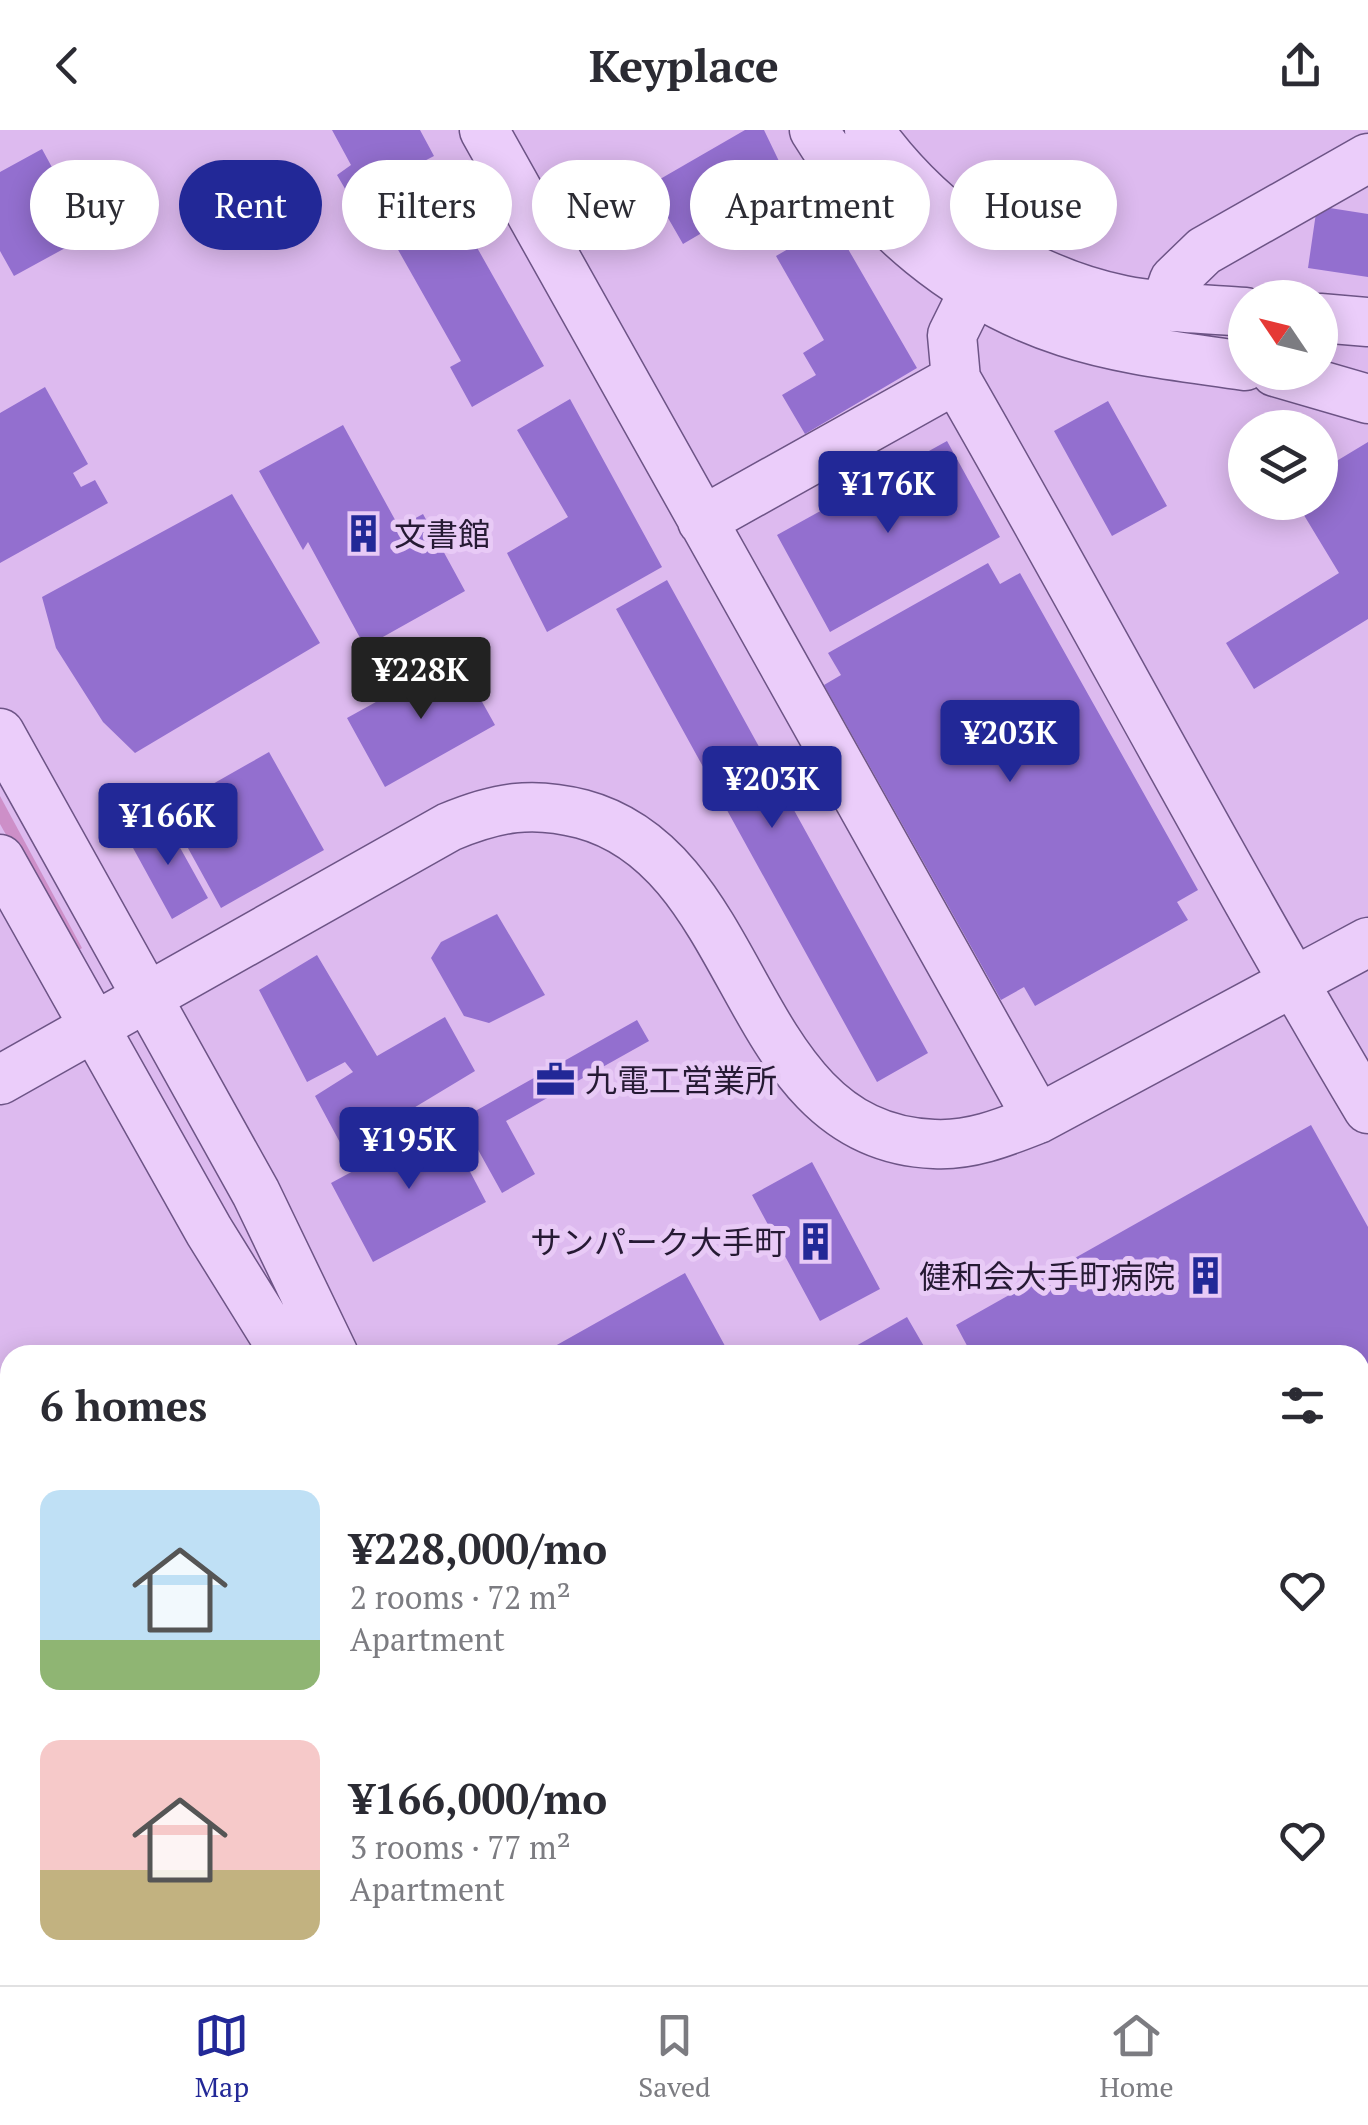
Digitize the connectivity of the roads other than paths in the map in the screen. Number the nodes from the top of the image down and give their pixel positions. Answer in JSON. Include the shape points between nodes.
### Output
{"nodes":[{"id":1,"x":484,"y":130,"type":"edge"},
{"id":2,"x":814,"y":130,"type":"edge"},
{"id":3,"x":869,"y":130,"type":"edge"},
{"id":4,"x":1368,"y":158,"type":"edge"},
{"id":5,"x":950,"y":215,"type":"edge"},
{"id":6,"x":994,"y":250,"type":"edge"},
{"id":7,"x":998,"y":250,"type":"edge"},
{"id":8,"x":973,"y":290,"type":"junction"},
{"id":9,"x":1166,"y":306,"type":"junction"},
{"id":10,"x":1228,"y":311,"type":"edge"},
{"id":11,"x":1338,"y":320,"type":"edge"},
{"id":12,"x":1368,"y":322,"type":"edge"},
{"id":13,"x":1228,"y":363,"type":"edge"},
{"id":14,"x":956,"y":378,"type":"junction"},
{"id":15,"x":1338,"y":390,"type":"edge"},
{"id":16,"x":1368,"y":398,"type":"edge"},
{"id":17,"x":702,"y":521,"type":"junction"},
{"id":18,"x":0,"y":733,"type":"edge"},
{"id":19,"x":0,"y":859,"type":"edge"},
{"id":20,"x":1368,"y":942,"type":"edge"},
{"id":21,"x":1292,"y":982,"type":"junction"},
{"id":22,"x":146,"y":997,"type":"junction"},
{"id":23,"x":94,"y":1027,"type":"junction"},
{"id":24,"x":0,"y":1080,"type":"edge"},
{"id":25,"x":1368,"y":1109,"type":"edge"},
{"id":26,"x":1038,"y":1119,"type":"junction"},
{"id":27,"x":280,"y":1345,"type":"edge"},
{"id":28,"x":329,"y":1345,"type":"edge"}],
"edges":[{"from":1,"to":17,"type":"street"},
{"from":2,"to":8,"type":"street","via":[[876,212]]},
{"from":3,"to":5,"type":"street","via":[[892,162]]},
{"from":4,"to":9,"type":"street","via":[[1204,251],[1174,280]]},
{"from":6,"to":8,"type":"street"},
{"from":7,"to":9,"type":"street","via":[[1082,288]]},
{"from":8,"to":13,"type":"street","via":[[1064,332]]},
{"from":8,"to":14,"type":"street","via":[[952,334]]},
{"from":9,"to":10,"type":"street"},
{"from":11,"to":12,"type":"street"},
{"from":14,"to":17,"type":"street"},
{"from":14,"to":21,"type":"street"},
{"from":15,"to":16,"type":"street"},
{"from":17,"to":26,"type":"street"},
{"from":18,"to":22,"type":"street"},
{"from":19,"to":23,"type":"street"},
{"from":20,"to":21,"type":"street"},
{"from":21,"to":25,"type":"street"},
{"from":21,"to":26,"type":"street"},
{"from":22,"to":23,"type":"street"},
{"from":22,"to":26,"type":"street","via":[[450,827],[514,805],[542,805],[600,819],[628,834],[685,884],[785,1056],[820,1096],[854,1121],[935,1144],[987,1138]]},
{"from":22,"to":28,"type":"street","via":[[256,1193]]},
{"from":23,"to":24,"type":"street"},
{"from":23,"to":27,"type":"street"}]}
